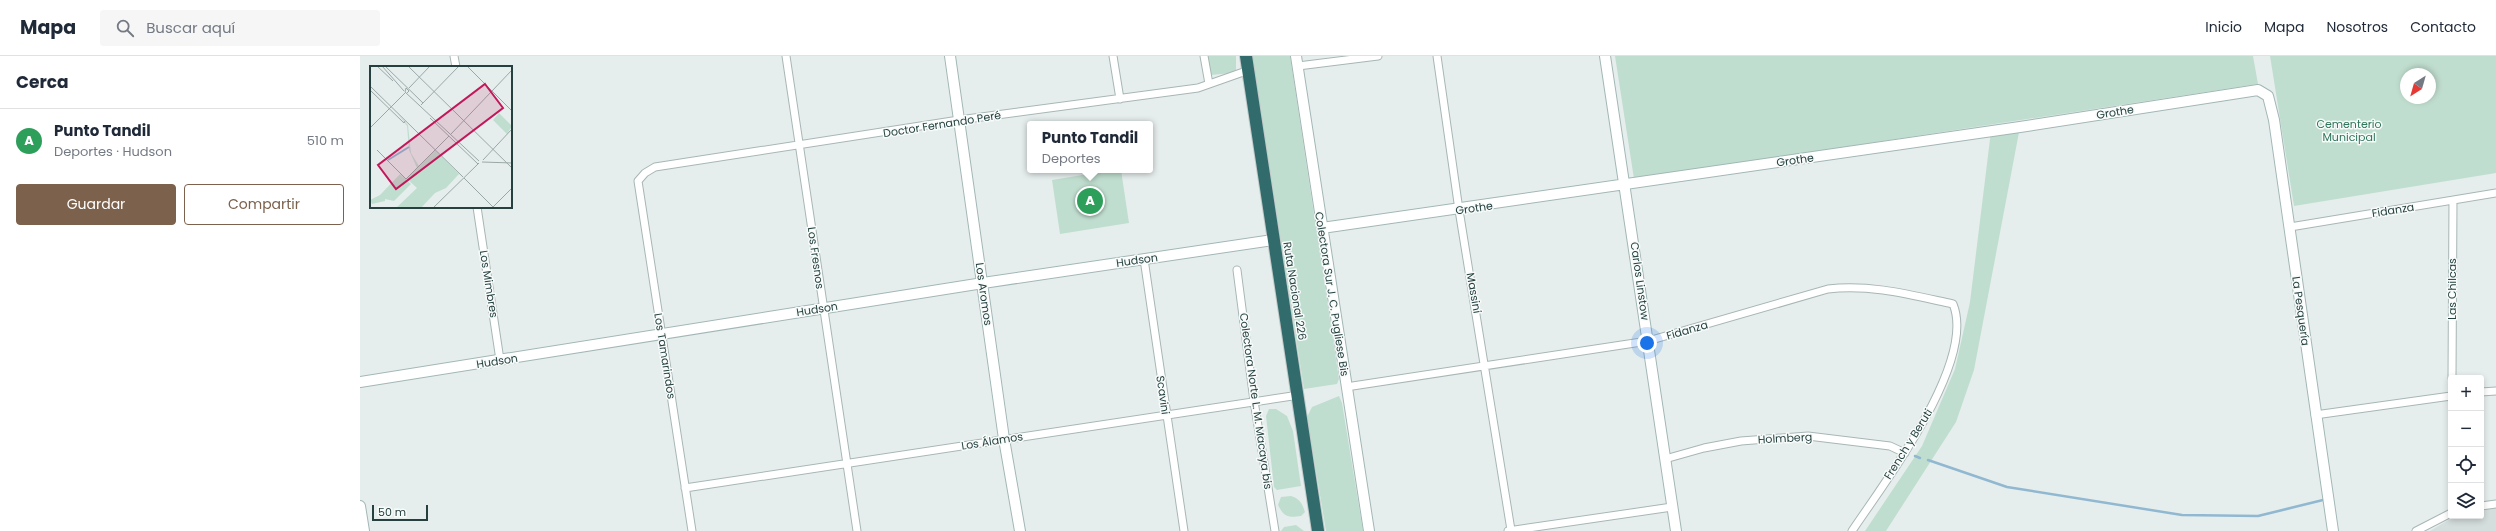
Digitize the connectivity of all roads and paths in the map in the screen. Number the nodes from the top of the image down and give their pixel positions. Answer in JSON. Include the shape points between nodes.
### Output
{"nodes":[{"id":1,"x":454,"y":56,"type":"edge"},
{"id":2,"x":786,"y":56,"type":"edge"},
{"id":3,"x":950,"y":56,"type":"edge"},
{"id":4,"x":1113,"y":56,"type":"edge"},
{"id":5,"x":1204,"y":56,"type":"edge"},
{"id":6,"x":1246,"y":56,"type":"edge"},
{"id":7,"x":1378,"y":56,"type":"edge"},
{"id":8,"x":1437,"y":56,"type":"edge"},
{"id":9,"x":1605,"y":56,"type":"edge"},
{"id":10,"x":1297,"y":61,"type":"edge"},
{"id":11,"x":456,"y":66,"type":"edge"},
{"id":12,"x":1248,"y":70,"type":"junction"},
{"id":13,"x":1209,"y":84,"type":"junction"},
{"id":14,"x":2266,"y":92,"type":"joint"},
{"id":15,"x":1120,"y":99,"type":"junction"},
{"id":16,"x":959,"y":120,"type":"junction"},
{"id":17,"x":799,"y":146,"type":"junction"},
{"id":18,"x":638,"y":181,"type":"joint"},
{"id":19,"x":1626,"y":185,"type":"junction"},
{"id":20,"x":2496,"y":193,"type":"edge"},
{"id":21,"x":2453,"y":200,"type":"junction"},
{"id":22,"x":477,"y":208,"type":"edge"},
{"id":23,"x":1459,"y":210,"type":"junction"},
{"id":24,"x":2290,"y":227,"type":"junction"},
{"id":25,"x":1322,"y":228,"type":"junction"},
{"id":26,"x":1274,"y":240,"type":"junction"},
{"id":27,"x":1144,"y":259,"type":"junction"},
{"id":28,"x":1237,"y":270,"type":"dead end"},
{"id":29,"x":983,"y":283,"type":"junction"},
{"id":30,"x":1953,"y":304,"type":"joint"},
{"id":31,"x":824,"y":308,"type":"junction"},
{"id":32,"x":661,"y":334,"type":"junction"},
{"id":33,"x":1648,"y":341,"type":"junction"},
{"id":34,"x":500,"y":360,"type":"junction"},
{"id":35,"x":1486,"y":366,"type":"junction"},
{"id":36,"x":2452,"y":375,"type":"edge"},
{"id":37,"x":360,"y":382,"type":"edge"},
{"id":38,"x":1346,"y":387,"type":"junction"},
{"id":39,"x":2496,"y":390,"type":"edge"},
{"id":40,"x":2484,"y":392,"type":"edge"},
{"id":41,"x":1299,"y":394,"type":"junction"},
{"id":42,"x":2448,"y":396,"type":"edge"},
{"id":43,"x":1254,"y":401,"type":"junction"},
{"id":44,"x":1166,"y":414,"type":"junction"},
{"id":45,"x":2315,"y":415,"type":"junction"},
{"id":46,"x":1004,"y":438,"type":"junction"},
{"id":47,"x":1904,"y":453,"type":"junction"},
{"id":48,"x":1665,"y":459,"type":"junction"},
{"id":49,"x":847,"y":463,"type":"junction"},
{"id":50,"x":685,"y":488,"type":"junction"},
{"id":51,"x":2496,"y":504,"type":"edge"},
{"id":52,"x":360,"y":506,"type":"edge"},
{"id":53,"x":2484,"y":506,"type":"edge"},
{"id":54,"x":1672,"y":507,"type":"junction"},
{"id":55,"x":2448,"y":515,"type":"edge"},
{"id":56,"x":364,"y":531,"type":"edge"},
{"id":57,"x":692,"y":531,"type":"edge"},
{"id":58,"x":857,"y":531,"type":"edge"},
{"id":59,"x":1020,"y":531,"type":"edge"},
{"id":60,"x":1184,"y":531,"type":"edge"},
{"id":61,"x":1275,"y":531,"type":"edge"},
{"id":62,"x":1318,"y":531,"type":"edge"},
{"id":63,"x":1369,"y":531,"type":"edge"},
{"id":64,"x":1509,"y":531,"type":"edge"},
{"id":65,"x":1676,"y":531,"type":"edge"},
{"id":66,"x":1852,"y":531,"type":"edge"},
{"id":67,"x":2333,"y":531,"type":"edge"},
{"id":68,"x":2416,"y":531,"type":"edge"}],
"edges":[{"from":1,"to":11,"type":"street"},
{"from":2,"to":17,"type":"street","name":"Los Fresnos"},
{"from":3,"to":16,"type":"street","name":"Los Aromos"},
{"from":4,"to":15,"type":"street"},
{"from":5,"to":13,"type":"street"},
{"from":6,"to":12,"type":"highway","name":"Ruta Nacional 226"},
{"from":7,"to":10,"type":"street"},
{"from":8,"to":23,"type":"street","name":"Massini"},
{"from":9,"to":19,"type":"street","name":"Carlos Linstow"},
{"from":10,"to":25,"type":"street","name":"Colectora Sur J. C. Pugliese Bis"},
{"from":12,"to":13,"type":"street","name":"Doctor Fernando Peré"},
{"from":12,"to":26,"type":"highway","name":"Ruta Nacional 226"},
{"from":13,"to":15,"type":"street","name":"Doctor Fernando Peré"},
{"from":14,"to":19,"type":"street","name":"Grothe","via":[[2258,90]]},
{"from":14,"to":24,"type":"street","name":"La Pesquería","via":[[2274,120]]},
{"from":15,"to":16,"type":"street","name":"Doctor Fernando Peré"},
{"from":16,"to":17,"type":"street","name":"Doctor Fernando Peré"},
{"from":16,"to":29,"type":"street","name":"Los Aromos"},
{"from":17,"to":18,"type":"street","name":"Doctor Fernando Peré","via":[[655,167]]},
{"from":17,"to":31,"type":"street","name":"Los Fresnos"},
{"from":18,"to":32,"type":"street","name":"Los Tamarindos"},
{"from":19,"to":23,"type":"street","name":"Grothe"},
{"from":19,"to":33,"type":"street","name":"Carlos Linstow"},
{"from":20,"to":21,"type":"street","name":"Fidanza"},
{"from":21,"to":24,"type":"street","name":"Fidanza"},
{"from":21,"to":36,"type":"street","name":"Las Chilcas"},
{"from":22,"to":34,"type":"street","name":"Los Mimbres"},
{"from":23,"to":25,"type":"street","name":"Grothe"},
{"from":23,"to":35,"type":"street","name":"Massini"},
{"from":24,"to":45,"type":"street","name":"La Pesquería"},
{"from":25,"to":38,"type":"street","name":"Colectora Sur J. C. Pugliese Bis"},
{"from":26,"to":27,"type":"street","name":"Hudson"},
{"from":26,"to":41,"type":"highway","name":"Ruta Nacional 226"},
{"from":27,"to":29,"type":"street","name":"Hudson"},
{"from":27,"to":44,"type":"street","name":"Scavini"},
{"from":28,"to":43,"type":"street","name":"Colectora Norte L. M. Macaya bis"},
{"from":29,"to":31,"type":"street","name":"Hudson"},
{"from":29,"to":46,"type":"street","name":"Los Aromos"},
{"from":30,"to":33,"type":"street","name":"Fidanza","via":[[1887,290],[1833,288]]},
{"from":30,"to":47,"type":"street","name":"French y Beruti","via":[[1957,314],[1954,347],[1926,418]]},
{"from":31,"to":32,"type":"street","name":"Hudson"},
{"from":31,"to":49,"type":"street","name":"Los Fresnos"},
{"from":32,"to":34,"type":"street","name":"Hudson"},
{"from":32,"to":50,"type":"street","name":"Los Tamarindos"},
{"from":33,"to":35,"type":"street","name":"Fidanza"},
{"from":33,"to":48,"type":"street","name":"Carlos Linstow"},
{"from":34,"to":37,"type":"street","name":"Hudson"},
{"from":35,"to":38,"type":"street","name":"Fidanza"},
{"from":35,"to":64,"type":"street","name":"Massini"},
{"from":38,"to":63,"type":"street","name":"Colectora Sur J. C. Pugliese Bis"},
{"from":39,"to":40,"type":"street"},
{"from":41,"to":43,"type":"street","name":"Los Álamos"},
{"from":41,"to":62,"type":"highway","name":"Ruta Nacional 226"},
{"from":42,"to":45,"type":"street"},
{"from":43,"to":44,"type":"street","name":"Los Álamos"},
{"from":43,"to":61,"type":"street","name":"Colectora Norte L. M. Macaya bis"},
{"from":44,"to":46,"type":"street","name":"Los Álamos"},
{"from":44,"to":60,"type":"street","name":"Scavini"},
{"from":45,"to":67,"type":"street","name":"La Pesquería"},
{"from":46,"to":49,"type":"street","name":"Los Álamos"},
{"from":46,"to":59,"type":"street","name":"Los Aromos"},
{"from":47,"to":48,"type":"street","name":"Holmberg","via":[[1890,446],[1808,436],[1741,441]]},
{"from":47,"to":66,"type":"street","name":"French y Beruti"},
{"from":48,"to":54,"type":"street","name":"Carlos Linstow"},
{"from":49,"to":50,"type":"street","name":"Los Álamos"},
{"from":49,"to":58,"type":"street","name":"Los Fresnos"},
{"from":50,"to":57,"type":"street","name":"Los Tamarindos"},
{"from":51,"to":53,"type":"street"},
{"from":52,"to":56,"type":"street"},
{"from":54,"to":64,"type":"street"},
{"from":54,"to":65,"type":"street","name":"Carlos Linstow"},
{"from":55,"to":68,"type":"street"}]}
